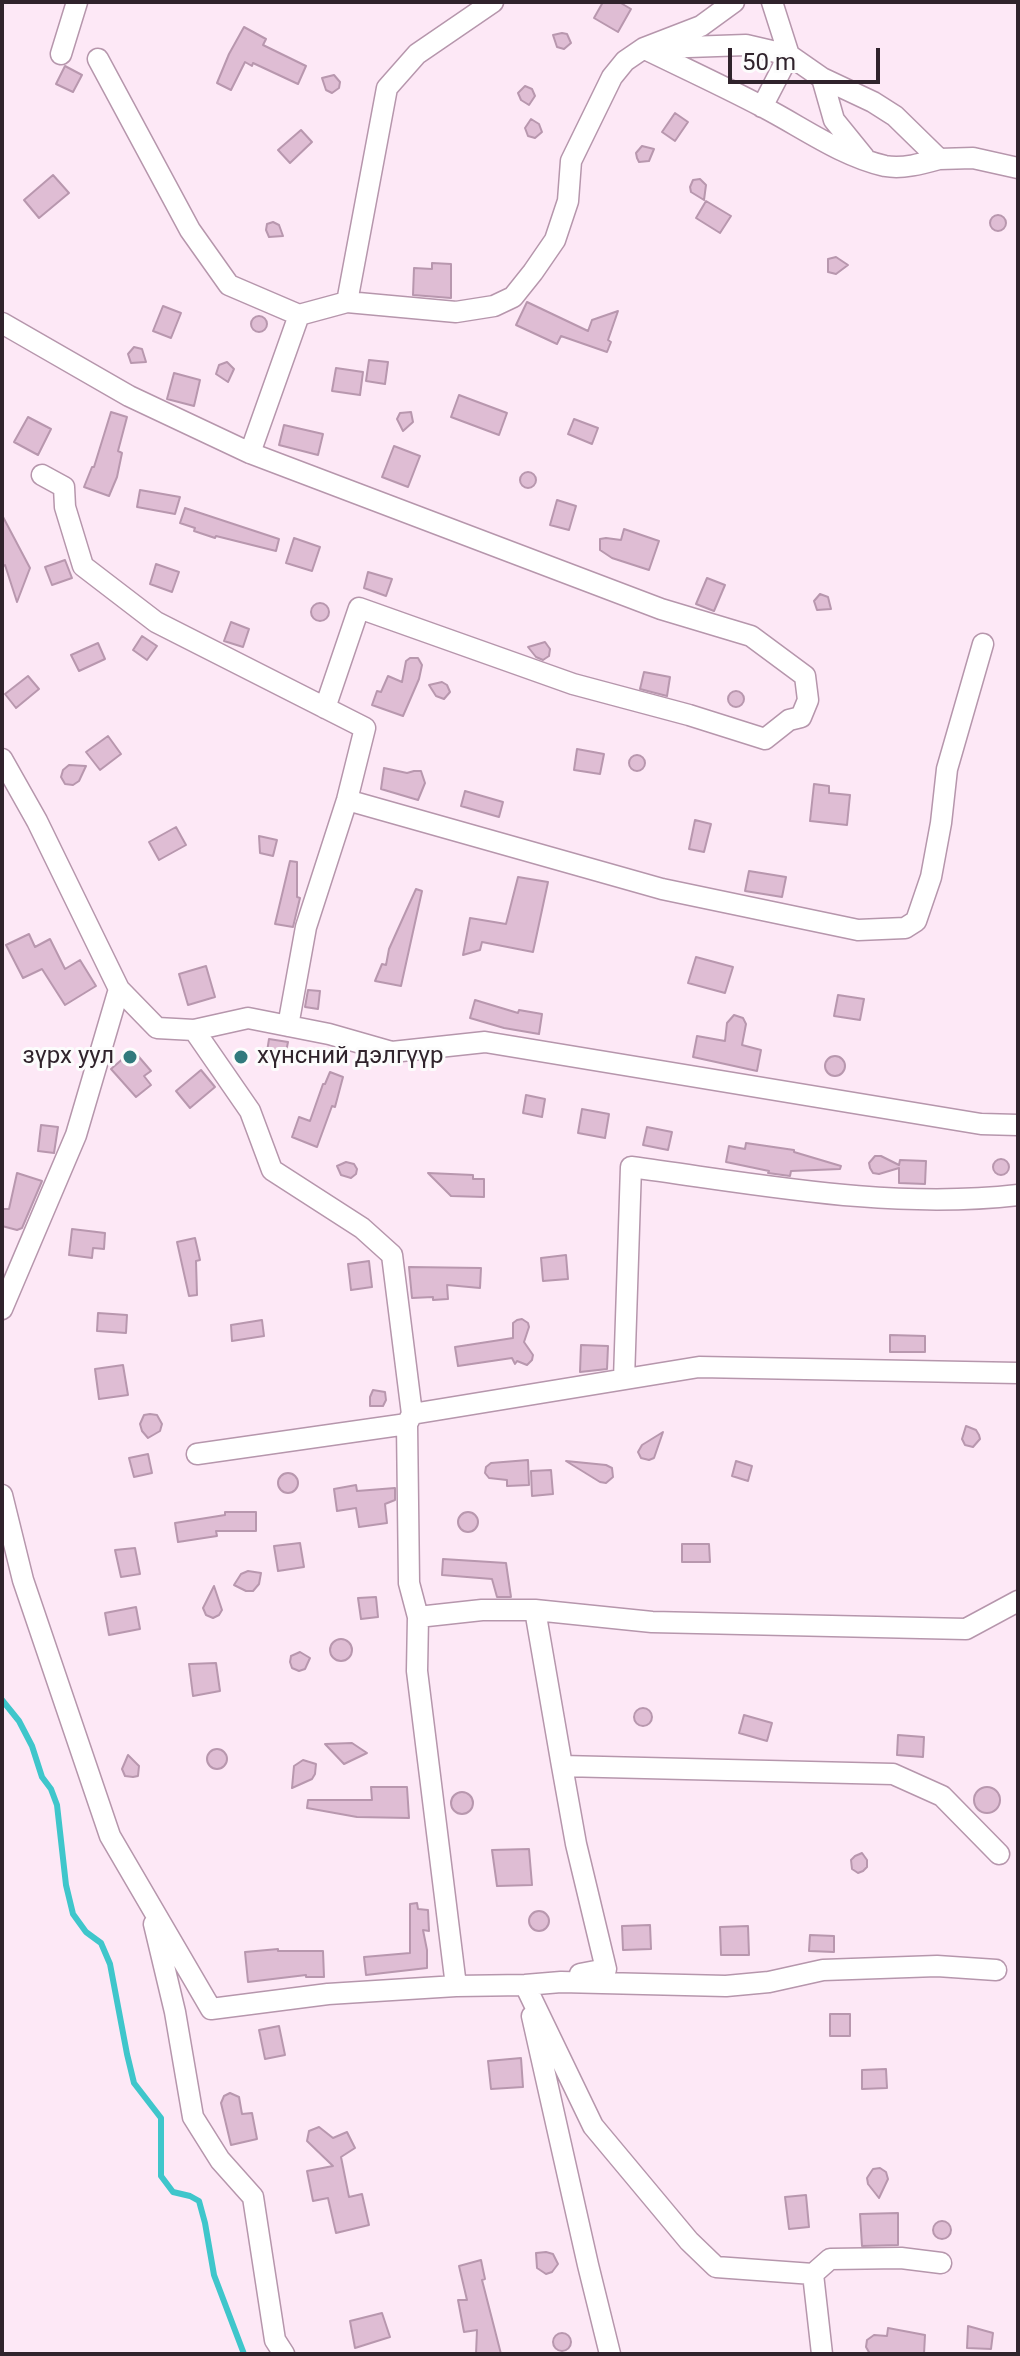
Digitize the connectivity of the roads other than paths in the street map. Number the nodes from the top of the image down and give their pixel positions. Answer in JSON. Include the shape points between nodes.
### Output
{"nodes":[{"id":1,"x":77,"y":2,"type":"edge"},
{"id":2,"x":493,"y":2,"type":"edge"},
{"id":3,"x":734,"y":2,"type":"edge"},
{"id":4,"x":772,"y":2,"type":"edge"},
{"id":5,"x":644,"y":48,"type":"junction"},
{"id":6,"x":61,"y":54,"type":"dead end"},
{"id":7,"x":789,"y":55,"type":"junction"},
{"id":8,"x":98,"y":59,"type":"dead end"},
{"id":9,"x":822,"y":78,"type":"junction"},
{"id":10,"x":762,"y":107,"type":"junction"},
{"id":11,"x":939,"y":159,"type":"junction"},
{"id":12,"x":867,"y":160,"type":"junction"},
{"id":13,"x":1018,"y":168,"type":"edge"},
{"id":14,"x":347,"y":302,"type":"junction"},
{"id":15,"x":299,"y":315,"type":"junction"},
{"id":16,"x":2,"y":323,"type":"edge"},
{"id":17,"x":250,"y":453,"type":"junction"},
{"id":18,"x":42,"y":475,"type":"dead end"},
{"id":19,"x":983,"y":644,"type":"dead end"},
{"id":20,"x":325,"y":708,"type":"junction"},
{"id":21,"x":3,"y":764,"type":"edge"},
{"id":22,"x":347,"y":800,"type":"junction"},
{"id":23,"x":119,"y":989,"type":"junction"},
{"id":24,"x":288,"y":1026,"type":"junction"},
{"id":25,"x":194,"y":1030,"type":"junction"},
{"id":26,"x":1018,"y":1125,"type":"edge"},
{"id":27,"x":1018,"y":1195,"type":"edge"},
{"id":28,"x":2,"y":1309,"type":"edge"},
{"id":29,"x":1018,"y":1373,"type":"edge"},
{"id":30,"x":624,"y":1379,"type":"junction"},
{"id":31,"x":410,"y":1419,"type":"junction"},
{"id":32,"x":197,"y":1454,"type":"dead end"},
{"id":33,"x":2,"y":1495,"type":"edge"},
{"id":34,"x":1018,"y":1601,"type":"edge"},
{"id":35,"x":535,"y":1610,"type":"junction"},
{"id":36,"x":418,"y":1617,"type":"junction"},
{"id":37,"x":562,"y":1766,"type":"junction"},
{"id":38,"x":999,"y":1854,"type":"dead end"},
{"id":39,"x":150,"y":1904,"type":"junction"},
{"id":40,"x":996,"y":1970,"type":"dead end"},
{"id":41,"x":525,"y":1985,"type":"junction"},
{"id":42,"x":456,"y":1986,"type":"junction"},
{"id":43,"x":941,"y":2263,"type":"dead end"},
{"id":44,"x":813,"y":2274,"type":"junction"},
{"id":45,"x":284,"y":2354,"type":"edge"},
{"id":46,"x":610,"y":2354,"type":"edge"},
{"id":47,"x":822,"y":2354,"type":"edge"}],
"edges":[{"from":1,"to":6,"type":"street"},
{"from":2,"to":14,"type":"street","via":[[417,54],[387,88]]},
{"from":3,"to":5,"type":"street","via":[[701,26]]},
{"from":4,"to":7,"type":"street"},
{"from":5,"to":7,"type":"street","via":[[746,45]]},
{"from":5,"to":10,"type":"street"},
{"from":5,"to":14,"type":"street","via":[[612,77],[571,161],[568,201],[555,240],[513,297],[456,312]]},
{"from":7,"to":9,"type":"street"},
{"from":7,"to":10,"type":"street"},
{"from":8,"to":15,"type":"street","via":[[190,230],[229,285]]},
{"from":9,"to":11,"type":"street","via":[[895,116]]},
{"from":9,"to":12,"type":"street","via":[[834,120]]},
{"from":10,"to":12,"type":"street"},
{"from":11,"to":12,"type":"street","via":[[903,167]]},
{"from":11,"to":13,"type":"street","via":[[973,158]]},
{"from":14,"to":15,"type":"street"},
{"from":15,"to":17,"type":"street"},
{"from":16,"to":17,"type":"street","via":[[129,396]]},
{"from":17,"to":20,"type":"street","via":[[661,609],[751,636],[805,676],[808,700],[801,717],[765,739],[573,684],[359,608]]},
{"from":18,"to":20,"type":"street","via":[[64,487],[83,566],[156,622]]},
{"from":19,"to":22,"type":"street","via":[[947,769],[931,877],[916,921],[905,928],[858,930],[662,889]]},
{"from":20,"to":22,"type":"street","via":[[365,728]]},
{"from":21,"to":23,"type":"street","via":[[37,821]]},
{"from":22,"to":24,"type":"street","via":[[306,927]]},
{"from":23,"to":25,"type":"street","via":[[157,1028]]},
{"from":23,"to":28,"type":"street","via":[[76,1135]]},
{"from":24,"to":25,"type":"street","via":[[248,1018]]},
{"from":24,"to":26,"type":"street","via":[[392,1052],[485,1042],[981,1124]]},
{"from":25,"to":31,"type":"street","via":[[250,1111],[272,1170],[362,1228],[392,1255]]},
{"from":27,"to":30,"type":"street","via":[[850,1197],[631,1167]]},
{"from":29,"to":30,"type":"street","via":[[699,1367]]},
{"from":30,"to":31,"type":"street"},
{"from":31,"to":32,"type":"street"},
{"from":31,"to":36,"type":"street","via":[[409,1583]]},
{"from":33,"to":39,"type":"street","via":[[23,1580],[110,1836]]},
{"from":34,"to":35,"type":"street","via":[[966,1629],[652,1622]]},
{"from":35,"to":36,"type":"street"},
{"from":35,"to":37,"type":"street"},
{"from":36,"to":42,"type":"street","via":[[417,1671]]},
{"from":37,"to":38,"type":"street","via":[[893,1774],[942,1796]]},
{"from":37,"to":41,"type":"street","via":[[606,1969]]},
{"from":39,"to":42,"type":"street","via":[[211,2009]]},
{"from":39,"to":45,"type":"street","via":[[193,2117],[220,2160],[253,2197],[275,2340]]},
{"from":40,"to":41,"type":"street","via":[[823,1970],[726,1986]]},
{"from":41,"to":42,"type":"street"},
{"from":41,"to":44,"type":"street","via":[[593,2126],[689,2241],[716,2267]]},
{"from":41,"to":46,"type":"street"},
{"from":43,"to":44,"type":"street","via":[[830,2259]]},
{"from":44,"to":47,"type":"street"}]}
